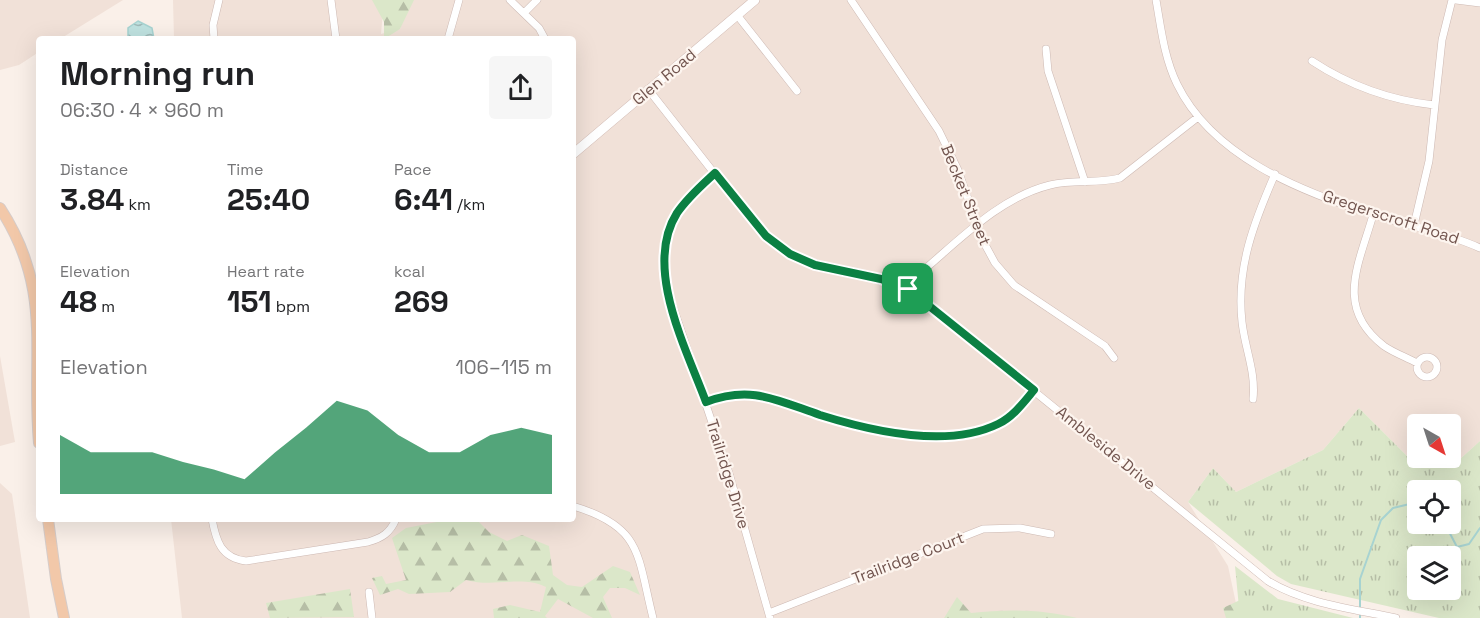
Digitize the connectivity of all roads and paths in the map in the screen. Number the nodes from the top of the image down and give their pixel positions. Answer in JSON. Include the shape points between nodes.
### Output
{"nodes":[{"id":1,"x":219,"y":0,"type":"edge"},
{"id":2,"x":331,"y":0,"type":"edge"},
{"id":3,"x":459,"y":0,"type":"edge"},
{"id":4,"x":510,"y":0,"type":"edge"},
{"id":5,"x":537,"y":0,"type":"edge"},
{"id":6,"x":755,"y":0,"type":"edge"},
{"id":7,"x":851,"y":0,"type":"edge"},
{"id":8,"x":1156,"y":0,"type":"edge"},
{"id":9,"x":1454,"y":0,"type":"edge"},
{"id":10,"x":1480,"y":3,"type":"edge"},
{"id":11,"x":524,"y":13,"type":"junction"},
{"id":12,"x":737,"y":15,"type":"junction"},
{"id":13,"x":214,"y":36,"type":"edge"},
{"id":14,"x":336,"y":36,"type":"edge"},
{"id":15,"x":449,"y":36,"type":"edge"},
{"id":16,"x":543,"y":36,"type":"edge"},
{"id":17,"x":1046,"y":49,"type":"dead end"},
{"id":18,"x":1312,"y":62,"type":"dead end"},
{"id":19,"x":648,"y":89,"type":"junction"},
{"id":20,"x":797,"y":91,"type":"dead end"},
{"id":21,"x":1434,"y":105,"type":"junction"},
{"id":22,"x":1198,"y":117,"type":"junction"},
{"id":23,"x":576,"y":151,"type":"edge"},
{"id":24,"x":715,"y":173,"type":"junction"},
{"id":25,"x":1275,"y":174,"type":"junction"},
{"id":26,"x":1085,"y":182,"type":"junction"},
{"id":27,"x":0,"y":208,"type":"edge"},
{"id":28,"x":1373,"y":215,"type":"junction"},
{"id":29,"x":1414,"y":225,"type":"junction"},
{"id":30,"x":978,"y":226,"type":"junction"},
{"id":31,"x":1480,"y":248,"type":"edge"},
{"id":32,"x":908,"y":289,"type":"junction"},
{"id":33,"x":36,"y":301,"type":"edge"},
{"id":34,"x":1114,"y":358,"type":"dead end"},
{"id":35,"x":1417,"y":363,"type":"dead end"},
{"id":36,"x":36,"y":387,"type":"edge"},
{"id":37,"x":1034,"y":390,"type":"junction"},
{"id":38,"x":1253,"y":399,"type":"dead end"},
{"id":39,"x":706,"y":402,"type":"junction"},
{"id":40,"x":36,"y":412,"type":"edge"},
{"id":41,"x":576,"y":507,"type":"edge"},
{"id":42,"x":48,"y":522,"type":"edge"},
{"id":43,"x":212,"y":522,"type":"edge"},
{"id":44,"x":395,"y":522,"type":"edge"},
{"id":45,"x":1052,"y":534,"type":"dead end"},
{"id":46,"x":369,"y":592,"type":"dead end"},
{"id":47,"x":770,"y":616,"type":"edge"},
{"id":48,"x":64,"y":618,"type":"edge"},
{"id":49,"x":372,"y":618,"type":"edge"},
{"id":50,"x":653,"y":618,"type":"edge"},
{"id":51,"x":1396,"y":618,"type":"edge"}],
"edges":[{"from":1,"to":13,"type":"street"},
{"from":2,"to":14,"type":"street"},
{"from":3,"to":15,"type":"street"},
{"from":4,"to":11,"type":"street"},
{"from":5,"to":11,"type":"street"},
{"from":6,"to":12,"type":"main road","name":"Glen Road"},
{"from":7,"to":30,"type":"street","name":"Becket Street","via":[[939,130]]},
{"from":8,"to":22,"type":"street","name":"Gregerscroft Road","via":[[1170,68]]},
{"from":9,"to":10,"type":"street"},
{"from":9,"to":21,"type":"street","via":[[1442,39]]},
{"from":11,"to":16,"type":"street"},
{"from":12,"to":19,"type":"main road","name":"Glen Road"},
{"from":12,"to":20,"type":"street"},
{"from":17,"to":26,"type":"street","via":[[1048,71]]},
{"from":18,"to":21,"type":"street","via":[[1374,94]]},
{"from":19,"to":23,"type":"main road","name":"Glen Road"},
{"from":19,"to":24,"type":"street","name":"Ambleside Drive"},
{"from":21,"to":29,"type":"street","via":[[1429,161]]},
{"from":22,"to":25,"type":"street","name":"Gregerscroft Road","via":[[1236,152]]},
{"from":22,"to":26,"type":"street","via":[[1120,178]]},
{"from":24,"to":32,"type":"street","name":"Ambleside Drive","via":[[766,236],[790,254],[815,265]]},
{"from":24,"to":39,"type":"street","name":"Trailridge Drive","via":[[689,196],[676,215],[663,261],[671,303]]},
{"from":25,"to":28,"type":"street","name":"Gregerscroft Road"},
{"from":25,"to":38,"type":"street","via":[[1252,227],[1242,277],[1242,323],[1255,378]]},
{"from":26,"to":30,"type":"street","via":[[1052,184],[1022,194]]},
{"from":27,"to":33,"type":"main road","via":[[20,242]]},
{"from":28,"to":29,"type":"street","name":"Gregerscroft Road"},
{"from":28,"to":35,"type":"street","via":[[1355,280],[1355,310],[1367,332]]},
{"from":29,"to":31,"type":"street","name":"Gregerscroft Road"},
{"from":30,"to":32,"type":"street","via":[[913,279]]},
{"from":30,"to":34,"type":"street","name":"Becket Street","via":[[995,262],[1014,285],[1105,346]]},
{"from":32,"to":37,"type":"street","name":"Ambleside Drive"},
{"from":36,"to":40,"type":"main road"},
{"from":37,"to":39,"type":"street","via":[[1000,423],[976,433],[956,435],[910,435],[866,428],[752,393],[726,394]]},
{"from":37,"to":51,"type":"street","name":"Ambleside Drive","via":[[1268,581],[1295,594]]},
{"from":39,"to":47,"type":"street","name":"Trailridge Drive"},
{"from":41,"to":50,"type":"street","via":[[600,514],[618,525],[630,539]]},
{"from":42,"to":48,"type":"main road"},
{"from":43,"to":44,"type":"street","via":[[223,551],[229,557],[246,561],[368,542],[382,538]]},
{"from":45,"to":47,"type":"street","name":"Trailridge Court","via":[[1020,528],[984,530]]},
{"from":46,"to":49,"type":"street"}]}
